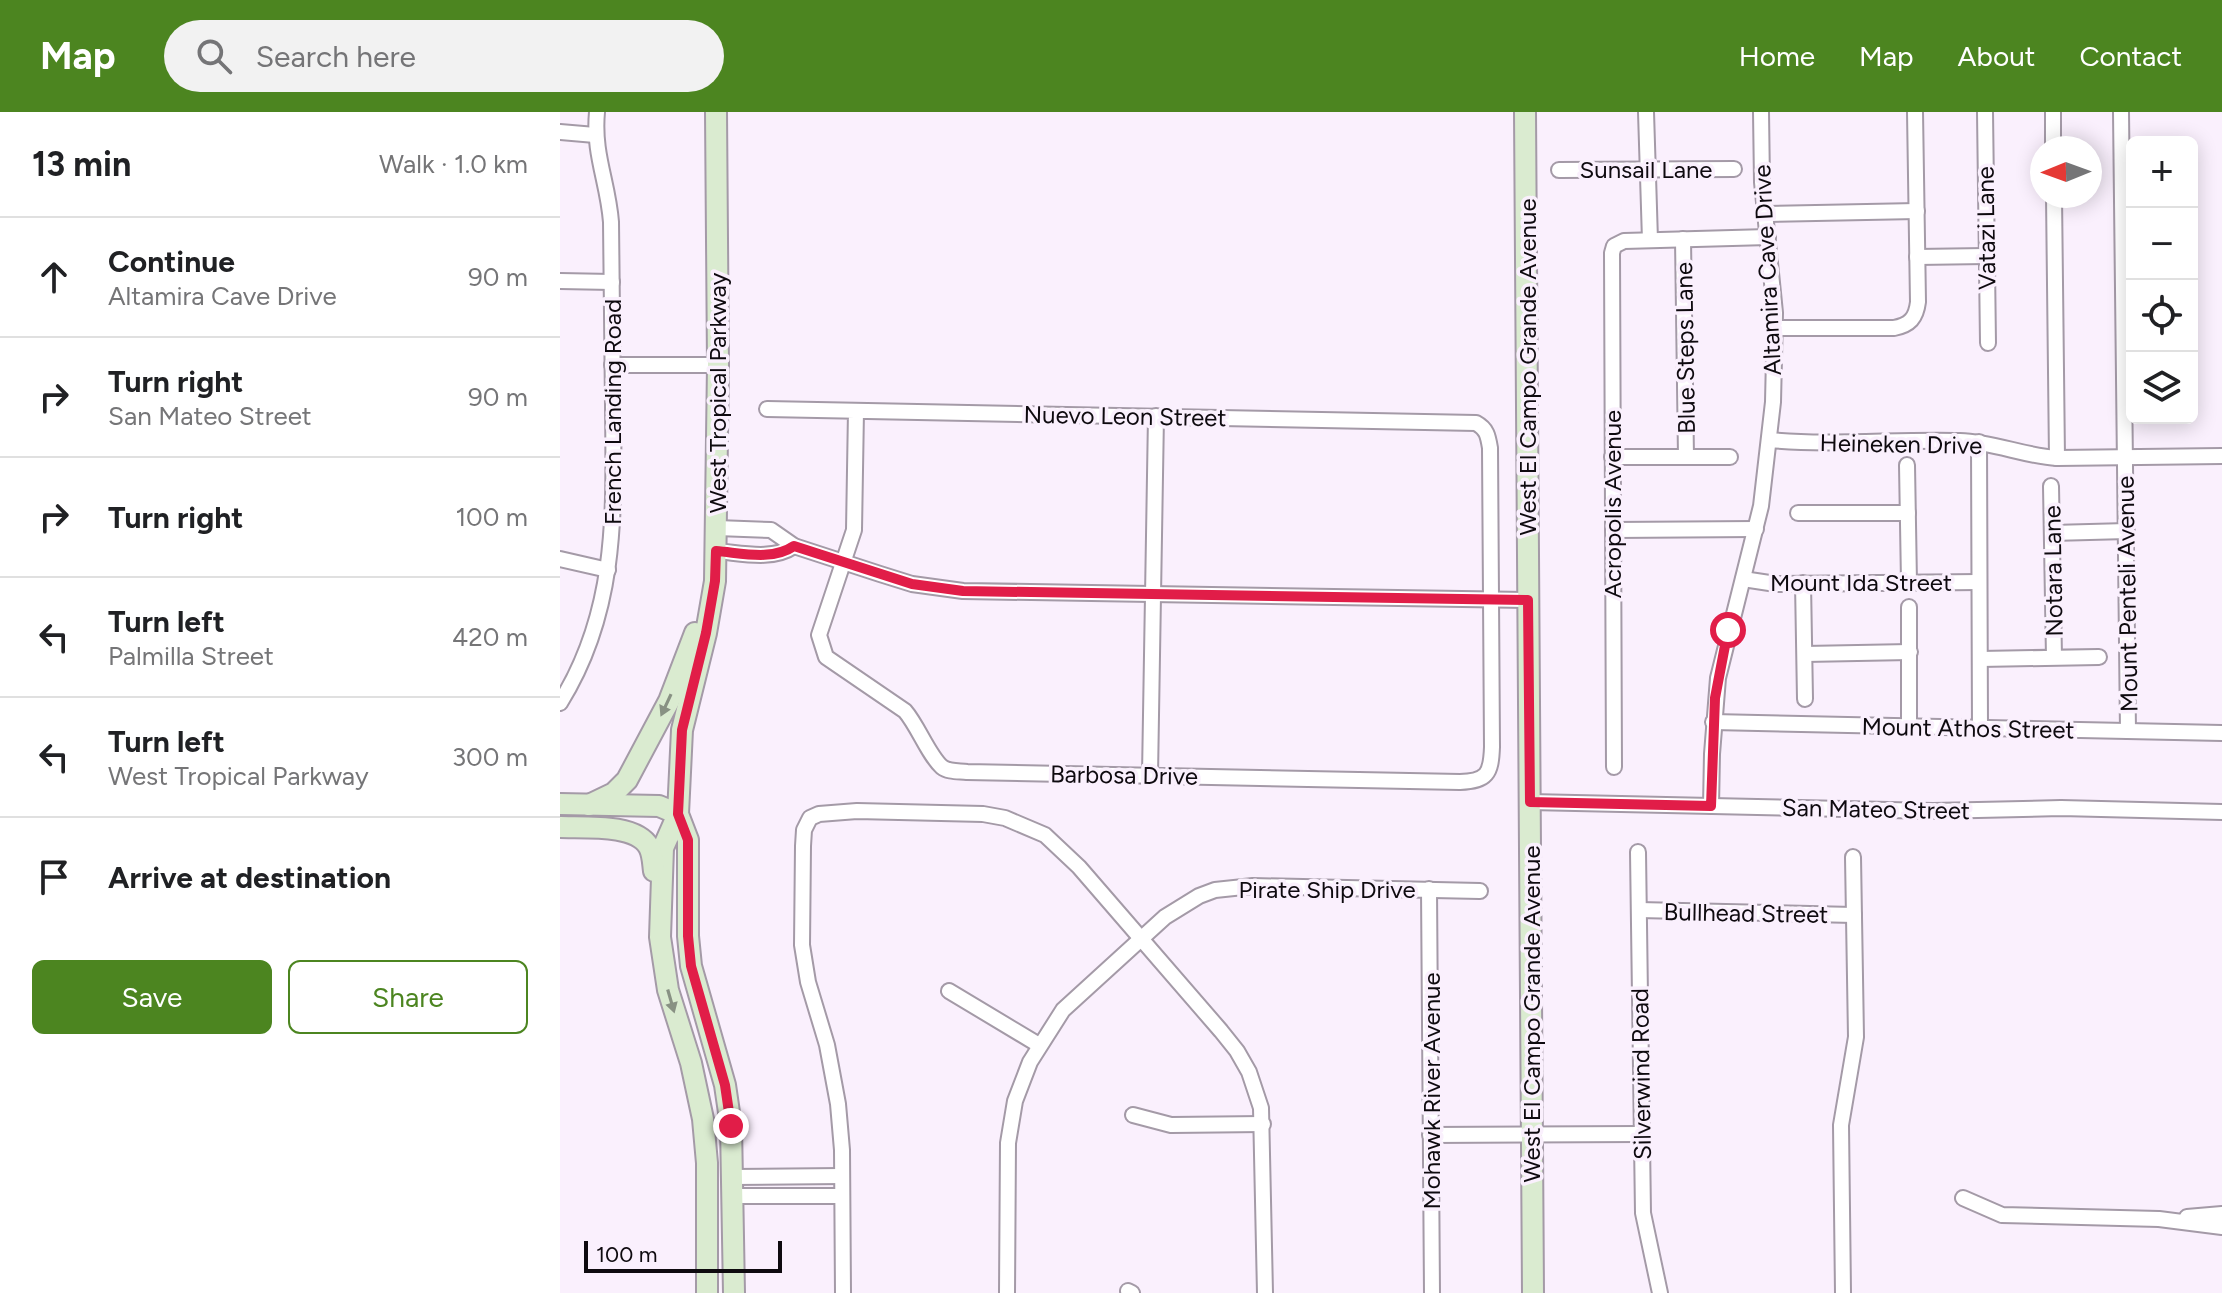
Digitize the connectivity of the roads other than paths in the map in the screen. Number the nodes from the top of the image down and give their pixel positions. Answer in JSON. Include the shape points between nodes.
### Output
{"nodes":[{"id":1,"x":597,"y":112,"type":"edge"},
{"id":2,"x":716,"y":112,"type":"edge"},
{"id":3,"x":1525,"y":112,"type":"edge"},
{"id":4,"x":1646,"y":112,"type":"edge"},
{"id":5,"x":1761,"y":112,"type":"edge"},
{"id":6,"x":1915,"y":112,"type":"edge"},
{"id":7,"x":1985,"y":112,"type":"edge"},
{"id":8,"x":2053,"y":112,"type":"edge"},
{"id":9,"x":2121,"y":112,"type":"edge"},
{"id":10,"x":560,"y":132,"type":"edge"},
{"id":11,"x":595,"y":135,"type":"junction"},
{"id":12,"x":2053,"y":136,"type":"edge"},
{"id":13,"x":1734,"y":169,"type":"dead end"},
{"id":14,"x":1559,"y":170,"type":"dead end"},
{"id":15,"x":1648,"y":170,"type":"junction"},
{"id":16,"x":2054,"y":208,"type":"edge"},
{"id":17,"x":1917,"y":211,"type":"junction"},
{"id":18,"x":1766,"y":214,"type":"junction"},
{"id":19,"x":1768,"y":237,"type":"junction"},
{"id":20,"x":1683,"y":239,"type":"junction"},
{"id":21,"x":1650,"y":240,"type":"junction"},
{"id":22,"x":1986,"y":256,"type":"junction"},
{"id":23,"x":1917,"y":257,"type":"junction"},
{"id":24,"x":560,"y":281,"type":"edge"},
{"id":25,"x":612,"y":282,"type":"junction"},
{"id":26,"x":1775,"y":328,"type":"junction"},
{"id":27,"x":1988,"y":343,"type":"dead end"},
{"id":28,"x":612,"y":365,"type":"junction"},
{"id":29,"x":718,"y":365,"type":"junction"},
{"id":30,"x":767,"y":409,"type":"dead end"},
{"id":31,"x":856,"y":411,"type":"junction"},
{"id":32,"x":1156,"y":416,"type":"junction"},
{"id":33,"x":1770,"y":440,"type":"junction"},
{"id":34,"x":1979,"y":442,"type":"junction"},
{"id":35,"x":2125,"y":456,"type":"junction"},
{"id":36,"x":2222,"y":456,"type":"edge"},
{"id":37,"x":1612,"y":457,"type":"junction"},
{"id":38,"x":1686,"y":457,"type":"junction"},
{"id":39,"x":1730,"y":457,"type":"dead end"},
{"id":40,"x":2057,"y":458,"type":"junction"},
{"id":41,"x":1907,"y":465,"type":"dead end"},
{"id":42,"x":2051,"y":486,"type":"dead end"},
{"id":43,"x":1798,"y":513,"type":"dead end"},
{"id":44,"x":1908,"y":513,"type":"junction"},
{"id":45,"x":717,"y":528,"type":"junction"},
{"id":46,"x":1756,"y":529,"type":"junction"},
{"id":47,"x":762,"y":530,"type":"junction"},
{"id":48,"x":1613,"y":530,"type":"junction"},
{"id":49,"x":2127,"y":531,"type":"junction"},
{"id":50,"x":2052,"y":533,"type":"junction"},
{"id":51,"x":794,"y":546,"type":"junction"},
{"id":52,"x":716,"y":551,"type":"junction"},
{"id":53,"x":760,"y":554,"type":"junction"},
{"id":54,"x":560,"y":559,"type":"edge"},
{"id":55,"x":844,"y":560,"type":"junction"},
{"id":56,"x":608,"y":570,"type":"junction"},
{"id":57,"x":1743,"y":579,"type":"junction"},
{"id":58,"x":715,"y":581,"type":"junction"},
{"id":59,"x":1909,"y":582,"type":"junction"},
{"id":60,"x":1979,"y":582,"type":"junction"},
{"id":61,"x":1803,"y":583,"type":"junction"},
{"id":62,"x":1153,"y":594,"type":"junction"},
{"id":63,"x":1490,"y":600,"type":"junction"},
{"id":64,"x":1528,"y":600,"type":"junction"},
{"id":65,"x":1909,"y":607,"type":"dead end"},
{"id":66,"x":1910,"y":652,"type":"junction"},
{"id":67,"x":1805,"y":654,"type":"junction"},
{"id":68,"x":2054,"y":657,"type":"junction"},
{"id":69,"x":2099,"y":657,"type":"dead end"},
{"id":70,"x":1980,"y":659,"type":"junction"},
{"id":71,"x":1805,"y":699,"type":"dead end"},
{"id":72,"x":560,"y":703,"type":"edge"},
{"id":73,"x":1713,"y":722,"type":"junction"},
{"id":74,"x":1909,"y":727,"type":"junction"},
{"id":75,"x":1980,"y":728,"type":"junction"},
{"id":76,"x":2128,"y":731,"type":"junction"},
{"id":77,"x":2222,"y":733,"type":"edge"},
{"id":78,"x":1614,"y":767,"type":"dead end"},
{"id":79,"x":1150,"y":775,"type":"junction"},
{"id":80,"x":1530,"y":802,"type":"junction"},
{"id":81,"x":560,"y":804,"type":"edge"},
{"id":82,"x":589,"y":805,"type":"junction"},
{"id":83,"x":1711,"y":806,"type":"junction"},
{"id":84,"x":2222,"y":812,"type":"edge"},
{"id":85,"x":678,"y":814,"type":"junction"},
{"id":86,"x":560,"y":816,"type":"edge"},
{"id":87,"x":560,"y":827,"type":"edge"},
{"id":88,"x":1638,"y":852,"type":"dead end"},
{"id":89,"x":1853,"y":857,"type":"dead end"},
{"id":90,"x":1429,"y":889,"type":"junction"},
{"id":91,"x":1480,"y":891,"type":"dead end"},
{"id":92,"x":1639,"y":910,"type":"junction"},
{"id":93,"x":1854,"y":915,"type":"junction"},
{"id":94,"x":660,"y":937,"type":"junction"},
{"id":95,"x":1141,"y":939,"type":"junction"},
{"id":96,"x":949,"y":991,"type":"dead end"},
{"id":97,"x":1039,"y":1045,"type":"junction"},
{"id":98,"x":1133,"y":1115,"type":"dead end"},
{"id":99,"x":1263,"y":1124,"type":"junction"},
{"id":100,"x":1641,"y":1134,"type":"junction"},
{"id":101,"x":1430,"y":1135,"type":"junction"},
{"id":102,"x":1532,"y":1135,"type":"junction"},
{"id":103,"x":798,"y":1176,"type":"junction"},
{"id":104,"x":842,"y":1176,"type":"junction"},
{"id":105,"x":733,"y":1186,"type":"junction"},
{"id":106,"x":707,"y":1187,"type":"junction"},
{"id":107,"x":798,"y":1196,"type":"junction"},
{"id":108,"x":842,"y":1196,"type":"junction"},
{"id":109,"x":1963,"y":1198,"type":"dead end"},
{"id":110,"x":2222,"y":1214,"type":"edge"},
{"id":111,"x":2159,"y":1219,"type":"junction"},
{"id":112,"x":2222,"y":1227,"type":"edge"},
{"id":113,"x":707,"y":1293,"type":"edge"},
{"id":114,"x":734,"y":1293,"type":"edge"},
{"id":115,"x":843,"y":1293,"type":"edge"},
{"id":116,"x":1007,"y":1293,"type":"edge"},
{"id":117,"x":1265,"y":1293,"type":"edge"},
{"id":118,"x":1432,"y":1293,"type":"edge"},
{"id":119,"x":1533,"y":1293,"type":"edge"},
{"id":120,"x":1660,"y":1293,"type":"edge"},
{"id":121,"x":1843,"y":1293,"type":"edge"}],
"edges":[{"from":1,"to":11,"type":"street","name":"French Landing Road"},
{"from":2,"to":29,"type":"main road","name":"West Tropical Parkway"},
{"from":3,"to":64,"type":"main road","name":"West El Campo Grande Avenue"},
{"from":4,"to":15,"type":"street"},
{"from":5,"to":18,"type":"street","name":"Altamira Cave Drive"},
{"from":6,"to":17,"type":"street"},
{"from":7,"to":22,"type":"street","name":"Vatazi Lane"},
{"from":8,"to":12,"type":"street"},
{"from":9,"to":35,"type":"street","name":"Mount Penteli Avenue"},
{"from":10,"to":11,"type":"street"},
{"from":11,"to":25,"type":"street","name":"French Landing Road","via":[[609,197]]},
{"from":13,"to":15,"type":"street","name":"Sunsail Lane"},
{"from":14,"to":15,"type":"street","name":"Sunsail Lane"},
{"from":15,"to":21,"type":"street"},
{"from":16,"to":40,"type":"street"},
{"from":17,"to":18,"type":"street"},
{"from":17,"to":23,"type":"street"},
{"from":18,"to":19,"type":"street","name":"Altamira Cave Drive"},
{"from":19,"to":20,"type":"street"},
{"from":19,"to":26,"type":"street","name":"Altamira Cave Drive"},
{"from":20,"to":21,"type":"street"},
{"from":20,"to":38,"type":"street","name":"Blue Steps Lane"},
{"from":21,"to":37,"type":"street","name":"Acropolis Avenue","via":[[1618,243],[1612,253]]},
{"from":22,"to":23,"type":"street"},
{"from":22,"to":27,"type":"street","name":"Vatazi Lane"},
{"from":23,"to":26,"type":"street","via":[[1918,302],[1909,324]]},
{"from":24,"to":25,"type":"street"},
{"from":25,"to":28,"type":"street","name":"French Landing Road"},
{"from":26,"to":33,"type":"street","name":"Altamira Cave Drive"},
{"from":28,"to":29,"type":"street"},
{"from":28,"to":56,"type":"street","name":"French Landing Road","via":[[613,524]]},
{"from":29,"to":45,"type":"main road","name":"West Tropical Parkway"},
{"from":30,"to":31,"type":"street","name":"Nuevo Leon Street"},
{"from":31,"to":32,"type":"street","name":"Nuevo Leon Street"},
{"from":31,"to":55,"type":"street","via":[[854,530]]},
{"from":32,"to":62,"type":"street"},
{"from":32,"to":63,"type":"street","name":"Nuevo Leon Street","via":[[1467,421],[1483,427],[1490,448]]},
{"from":33,"to":34,"type":"street","name":"Heineken Drive"},
{"from":33,"to":46,"type":"street","name":"Altamira Cave Drive"},
{"from":34,"to":40,"type":"street","name":"Heineken Drive"},
{"from":34,"to":60,"type":"street"},
{"from":35,"to":36,"type":"street","name":"Heineken Drive"},
{"from":35,"to":40,"type":"street","name":"Heineken Drive"},
{"from":35,"to":49,"type":"street","name":"Mount Penteli Avenue"},
{"from":37,"to":38,"type":"street"},
{"from":37,"to":48,"type":"street","name":"Acropolis Avenue"},
{"from":38,"to":39,"type":"street"},
{"from":41,"to":44,"type":"street"},
{"from":42,"to":50,"type":"street","name":"Notara Lane"},
{"from":43,"to":44,"type":"street"},
{"from":44,"to":59,"type":"street"},
{"from":45,"to":47,"type":"street"},
{"from":45,"to":52,"type":"main road","name":"West Tropical Parkway"},
{"from":46,"to":48,"type":"street"},
{"from":46,"to":57,"type":"street","name":"Altamira Cave Drive"},
{"from":47,"to":51,"type":"street","via":[[777,532]]},
{"from":47,"to":53,"type":"street"},
{"from":48,"to":78,"type":"street","name":"Acropolis Avenue"},
{"from":49,"to":50,"type":"street"},
{"from":49,"to":76,"type":"street","name":"Mount Penteli Avenue"},
{"from":50,"to":68,"type":"street","name":"Notara Lane"},
{"from":51,"to":53,"type":"street","via":[[778,554]]},
{"from":51,"to":55,"type":"street"},
{"from":52,"to":53,"type":"street"},
{"from":52,"to":58,"type":"main road","name":"West Tropical Parkway"},
{"from":54,"to":56,"type":"street"},
{"from":55,"to":62,"type":"street","via":[[937,588]]},
{"from":55,"to":79,"type":"street","name":"Barbosa Drive","via":[[819,635],[826,657],[905,711],[942,766],[951,771]]},
{"from":56,"to":72,"type":"street","name":"French Landing Road","via":[[591,642]]},
{"from":57,"to":61,"type":"street","name":"Mount Ida Street"},
{"from":57,"to":73,"type":"street","name":"Altamira Cave Drive","via":[[1723,652]]},
{"from":58,"to":82,"type":"main road","one_way":true,"via":[[669,701],[642,752],[620,788]]},
{"from":58,"to":85,"type":"main road","name":"West Tropical Parkway","via":[[682,730]]},
{"from":59,"to":60,"type":"street","name":"Mount Ida Street"},
{"from":59,"to":61,"type":"street","name":"Mount Ida Street"},
{"from":60,"to":70,"type":"street"},
{"from":61,"to":67,"type":"street"},
{"from":62,"to":63,"type":"street"},
{"from":62,"to":79,"type":"street"},
{"from":63,"to":64,"type":"street"},
{"from":63,"to":79,"type":"street","name":"Barbosa Drive","via":[[1492,747],[1484,777],[1460,782]]},
{"from":64,"to":80,"type":"main road","name":"West El Campo Grande Avenue"},
{"from":65,"to":66,"type":"street"},
{"from":66,"to":67,"type":"street"},
{"from":66,"to":74,"type":"street"},
{"from":67,"to":71,"type":"street"},
{"from":68,"to":69,"type":"street"},
{"from":68,"to":70,"type":"street"},
{"from":70,"to":75,"type":"street"},
{"from":73,"to":74,"type":"street","name":"Mount Athos Street"},
{"from":73,"to":83,"type":"street","name":"Altamira Cave Drive"},
{"from":74,"to":75,"type":"street","name":"Mount Athos Street"},
{"from":75,"to":76,"type":"street","name":"Mount Athos Street"},
{"from":76,"to":77,"type":"street","name":"Mount Athos Street"},
{"from":80,"to":83,"type":"street","name":"San Mateo Street"},
{"from":80,"to":102,"type":"main road","name":"West El Campo Grande Avenue"},
{"from":81,"to":82,"type":"main road"},
{"from":82,"to":85,"type":"main road","via":[[659,806]]},
{"from":83,"to":84,"type":"street","name":"San Mateo Street"},
{"from":85,"to":86,"type":"main road"},
{"from":85,"to":94,"type":"main road","name":"West Tropical Parkway","via":[[663,848]]},
{"from":85,"to":105,"type":"main road","name":"West Tropical Parkway","via":[[688,840],[691,966],[725,1085]]},
{"from":87,"to":94,"type":"main road","via":[[626,831],[649,846]]},
{"from":88,"to":92,"type":"street","name":"Silverwind Road"},
{"from":89,"to":93,"type":"street"},
{"from":90,"to":91,"type":"street","name":"Pirate Ship Drive"},
{"from":90,"to":95,"type":"street","name":"Pirate Ship Drive","via":[[1215,890],[1181,905]]},
{"from":90,"to":101,"type":"street","name":"Mohawk River Avenue"},
{"from":92,"to":93,"type":"street","name":"Bullhead Street"},
{"from":92,"to":100,"type":"street","name":"Silverwind Road"},
{"from":93,"to":121,"type":"street","via":[[1856,1037],[1841,1125]]},
{"from":94,"to":106,"type":"main road","name":"West Tropical Parkway","one_way":true,"via":[[668,990],[697,1086]]},
{"from":95,"to":97,"type":"street","name":"Pirate Ship Drive","via":[[1063,1010]]},
{"from":95,"to":99,"type":"street","via":[[1237,1051],[1258,1093]]},
{"from":95,"to":104,"type":"street","via":[[1062,849],[1045,835],[1005,818],[857,811],[810,818],[804,830],[802,945],[833,1074]]},
{"from":96,"to":97,"type":"street"},
{"from":97,"to":116,"type":"street","name":"Pirate Ship Drive","via":[[1018,1091],[1008,1143]]},
{"from":98,"to":99,"type":"street","via":[[1171,1125]]},
{"from":99,"to":117,"type":"street"},
{"from":100,"to":102,"type":"street"},
{"from":100,"to":120,"type":"street","name":"Silverwind Road","via":[[1643,1213]]},
{"from":101,"to":102,"type":"street"},
{"from":101,"to":118,"type":"street","name":"Mohawk River Avenue"},
{"from":102,"to":119,"type":"main road","name":"West El Campo Grande Avenue"},
{"from":103,"to":104,"type":"street"},
{"from":103,"to":105,"type":"street"},
{"from":103,"to":107,"type":"street"},
{"from":104,"to":108,"type":"street"},
{"from":105,"to":106,"type":"street"},
{"from":105,"to":107,"type":"street"},
{"from":105,"to":114,"type":"main road","name":"West Tropical Parkway"},
{"from":106,"to":113,"type":"main road","name":"West Tropical Parkway"},
{"from":107,"to":108,"type":"street"},
{"from":108,"to":115,"type":"street"},
{"from":109,"to":111,"type":"street","via":[[2002,1215]]},
{"from":110,"to":111,"type":"street"},
{"from":111,"to":112,"type":"street"}]}
